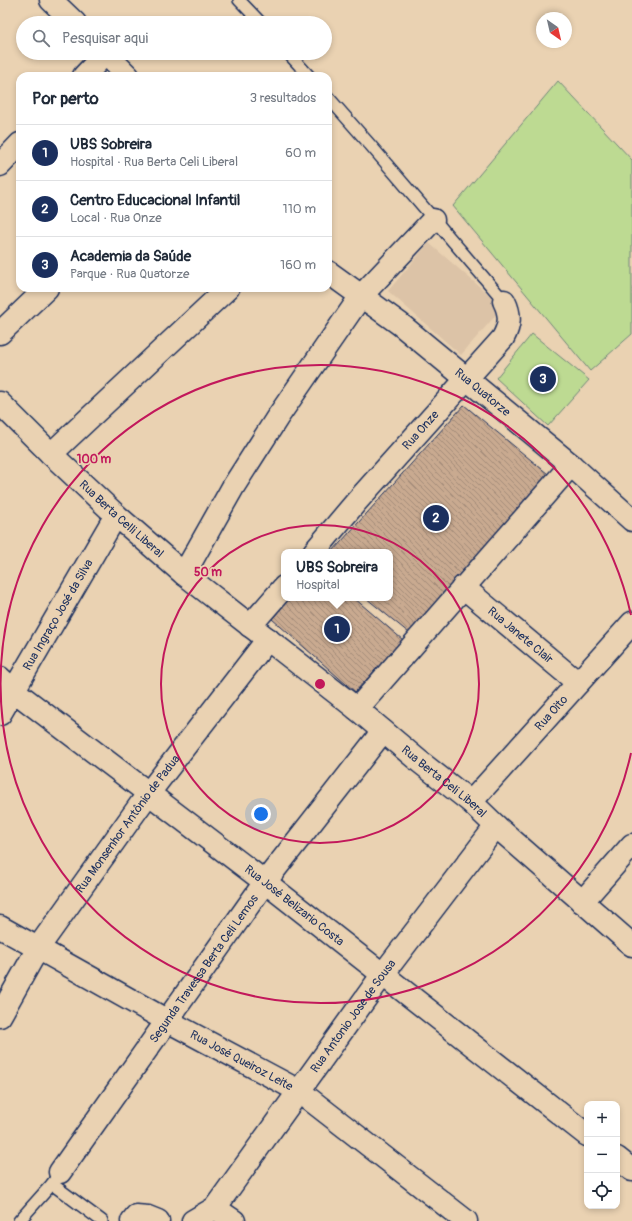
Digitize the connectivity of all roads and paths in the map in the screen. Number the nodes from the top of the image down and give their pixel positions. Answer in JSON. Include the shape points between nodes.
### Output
{"nodes":[{"id":1,"x":51,"y":0,"type":"edge"},
{"id":2,"x":239,"y":0,"type":"edge"},
{"id":3,"x":68,"y":16,"type":"edge"},
{"id":4,"x":254,"y":16,"type":"edge"},
{"id":5,"x":99,"y":60,"type":"edge"},
{"id":6,"x":113,"y":60,"type":"edge"},
{"id":7,"x":294,"y":60,"type":"edge"},
{"id":8,"x":88,"y":72,"type":"edge"},
{"id":9,"x":124,"y":72,"type":"edge"},
{"id":10,"x":305,"y":72,"type":"edge"},
{"id":11,"x":332,"y":101,"type":"edge"},
{"id":12,"x":16,"y":148,"type":"edge"},
{"id":13,"x":0,"y":165,"type":"edge"},
{"id":14,"x":433,"y":220,"type":"junction"},
{"id":15,"x":332,"y":275,"type":"edge"},
{"id":16,"x":43,"y":292,"type":"edge"},
{"id":17,"x":224,"y":292,"type":"edge"},
{"id":18,"x":361,"y":296,"type":"junction"},
{"id":19,"x":504,"y":301,"type":"joint"},
{"id":20,"x":0,"y":333,"type":"edge"},
{"id":21,"x":466,"y":379,"type":"junction"},
{"id":22,"x":0,"y":402,"type":"edge"},
{"id":23,"x":51,"y":454,"type":"junction"},
{"id":24,"x":571,"y":465,"type":"junction"},
{"id":25,"x":116,"y":515,"type":"junction"},
{"id":26,"x":632,"y":520,"type":"edge"},
{"id":27,"x":317,"y":549,"type":"edge"},
{"id":28,"x":184,"y":574,"type":"junction"},
{"id":29,"x":463,"y":587,"type":"junction"},
{"id":30,"x":281,"y":590,"type":"edge"},
{"id":31,"x":632,"y":623,"type":"edge"},
{"id":32,"x":250,"y":626,"type":"junction"},
{"id":33,"x":268,"y":638,"type":"junction"},
{"id":34,"x":578,"y":683,"type":"junction"},
{"id":35,"x":6,"y":684,"type":"edge"},
{"id":36,"x":356,"y":709,"type":"junction"},
{"id":37,"x":0,"y":714,"type":"edge"},
{"id":38,"x":383,"y":731,"type":"junction"},
{"id":39,"x":148,"y":794,"type":"junction"},
{"id":40,"x":472,"y":802,"type":"junction"},
{"id":41,"x":496,"y":826,"type":"junction"},
{"id":42,"x":632,"y":845,"type":"edge"},
{"id":43,"x":265,"y":882,"type":"junction"},
{"id":44,"x":582,"y":902,"type":"junction"},
{"id":45,"x":0,"y":927,"type":"edge"},
{"id":46,"x":632,"y":945,"type":"edge"},
{"id":47,"x":38,"y":948,"type":"junction"},
{"id":48,"x":383,"y":974,"type":"junction"},
{"id":49,"x":0,"y":1016,"type":"edge"},
{"id":50,"x":166,"y":1020,"type":"junction"},
{"id":51,"x":299,"y":1091,"type":"junction"},
{"id":52,"x":584,"y":1133,"type":"edge"},
{"id":53,"x":620,"y":1160,"type":"edge"},
{"id":54,"x":632,"y":1170,"type":"edge"},
{"id":55,"x":56,"y":1178,"type":"junction"},
{"id":56,"x":215,"y":1208,"type":"junction"},
{"id":57,"x":19,"y":1221,"type":"edge"},
{"id":58,"x":102,"y":1221,"type":"edge"},
{"id":59,"x":132,"y":1221,"type":"edge"},
{"id":60,"x":158,"y":1221,"type":"edge"},
{"id":61,"x":193,"y":1221,"type":"edge"},
{"id":62,"x":234,"y":1221,"type":"edge"},
{"id":63,"x":466,"y":1221,"type":"edge"}],
"edges":[{"from":1,"to":3,"type":"street"},
{"from":2,"to":4,"type":"lane"},
{"from":5,"to":8,"type":"street"},
{"from":6,"to":9,"type":"street"},
{"from":7,"to":10,"type":"lane"},
{"from":11,"to":14,"type":"lane"},
{"from":12,"to":13,"type":"street"},
{"from":14,"to":18,"type":"street"},
{"from":14,"to":19,"type":"lane"},
{"from":15,"to":18,"type":"street","name":"Rua Quatorze"},
{"from":16,"to":20,"type":"street"},
{"from":17,"to":23,"type":"street"},
{"from":18,"to":21,"type":"street","name":"Rua Quatorze","via":[[400,324]]},
{"from":18,"to":28,"type":"street","via":[[233,486]]},
{"from":19,"to":21,"type":"street","name":"Rua Onze","via":[[510,320],[508,329]]},
{"from":21,"to":24,"type":"street","name":"Rua Quatorze"},
{"from":21,"to":27,"type":"street","name":"Rua Onze"},
{"from":22,"to":23,"type":"street","name":"Rua Berta Celli Liberal"},
{"from":23,"to":25,"type":"street","name":"Rua Berta Celli Liberal"},
{"from":24,"to":26,"type":"street","name":"Rua Quatorze"},
{"from":24,"to":29,"type":"street"},
{"from":25,"to":28,"type":"street","name":"Rua Berta Celli Liberal"},
{"from":25,"to":35,"type":"street","name":"Rua Ingraço José da Silva"},
{"from":28,"to":32,"type":"street","name":"Rua Berta Celli Liberal"},
{"from":29,"to":34,"type":"street","name":"Rua Janete Clair"},
{"from":29,"to":36,"type":"street"},
{"from":30,"to":32,"type":"street"},
{"from":31,"to":34,"type":"street","name":"Rua Oito"},
{"from":32,"to":33,"type":"street","name":"Rua Berta Celi Liberal"},
{"from":33,"to":36,"type":"street","name":"Rua Berta Celi Liberal"},
{"from":33,"to":39,"type":"street","name":"Rua Monsenhor Antônio de Padua"},
{"from":34,"to":40,"type":"street","name":"Rua Oito"},
{"from":35,"to":37,"type":"street","name":"Rua Ingraço José da Silva"},
{"from":35,"to":39,"type":"street","name":"Rua José Belizario Costa"},
{"from":36,"to":38,"type":"street","name":"Rua Berta Celi Liberal"},
{"from":38,"to":40,"type":"street","name":"Rua Berta Celi Liberal"},
{"from":38,"to":43,"type":"street","name":"Segunda Travessa Berta Celi Lemos"},
{"from":39,"to":43,"type":"street","name":"Rua José Belizario Costa"},
{"from":39,"to":47,"type":"street","name":"Rua Monsenhor Antônio de Padua"},
{"from":40,"to":41,"type":"street","name":"Rua Berta Celi Liberal"},
{"from":41,"to":44,"type":"street","name":"Rua Berta Celi Liberal"},
{"from":41,"to":48,"type":"street","name":"Rua Antonio Jose de Sousa"},
{"from":42,"to":44,"type":"street"},
{"from":43,"to":48,"type":"street","name":"Rua José Belizario Costa"},
{"from":43,"to":50,"type":"street","name":"Segunda Travessa Berta Celi Lemos"},
{"from":44,"to":46,"type":"street","name":"Rua Berta Celi Liberal"},
{"from":45,"to":47,"type":"street","name":"Rua José Queiroz Leite"},
{"from":47,"to":49,"type":"street","name":"Rua Monsenhor Antônio de Padua"},
{"from":47,"to":50,"type":"street","name":"Rua José Queiroz Leite"},
{"from":48,"to":51,"type":"street","name":"Rua Antonio Jose de Sousa"},
{"from":48,"to":52,"type":"street","name":"Rua José Belizario Costa"},
{"from":50,"to":51,"type":"street","name":"Rua José Queiroz Leite"},
{"from":50,"to":55,"type":"street","name":"Segunda Travessa Berta Celi Lemos"},
{"from":51,"to":56,"type":"street","name":"Rua Antonio Jose de Sousa"},
{"from":51,"to":63,"type":"street","name":"Rua José Queiroz Leite"},
{"from":53,"to":54,"type":"street"},
{"from":55,"to":57,"type":"lane"},
{"from":55,"to":58,"type":"lane"},
{"from":56,"to":61,"type":"street","name":"Rua Antonio Jose de Sousa"},
{"from":56,"to":62,"type":"street"},
{"from":59,"to":60,"type":"street","via":[[136,1216]]}]}
